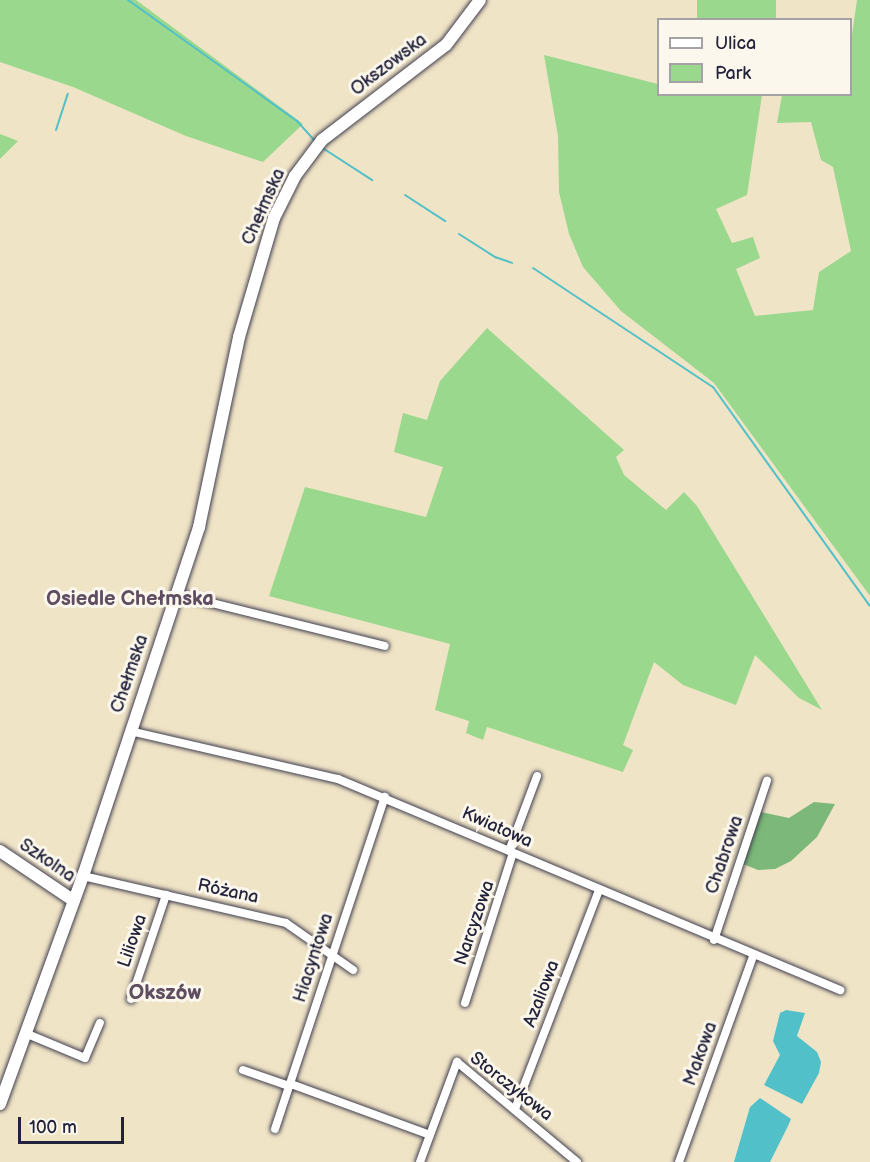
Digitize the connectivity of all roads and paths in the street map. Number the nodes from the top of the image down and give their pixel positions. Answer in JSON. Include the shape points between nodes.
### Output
{"nodes":[{"id":1,"x":480,"y":0,"type":"edge"},
{"id":2,"x":312,"y":152,"type":"joint"},
{"id":3,"x":176,"y":594,"type":"junction"},
{"id":4,"x":385,"y":646,"type":"dead end"},
{"id":5,"x":130,"y":730,"type":"junction"},
{"id":6,"x":537,"y":776,"type":"dead end"},
{"id":7,"x":767,"y":782,"type":"dead end"},
{"id":8,"x":385,"y":797,"type":"junction"},
{"id":9,"x":0,"y":851,"type":"edge"},
{"id":10,"x":511,"y":852,"type":"junction"},
{"id":11,"x":83,"y":876,"type":"junction"},
{"id":12,"x":599,"y":890,"type":"junction"},
{"id":13,"x":166,"y":895,"type":"junction"},
{"id":14,"x":74,"y":901,"type":"junction"},
{"id":15,"x":714,"y":940,"type":"junction"},
{"id":16,"x":332,"y":953,"type":"junction"},
{"id":17,"x":753,"y":957,"type":"junction"},
{"id":18,"x":353,"y":970,"type":"dead end"},
{"id":19,"x":840,"y":990,"type":"dead end"},
{"id":20,"x":131,"y":999,"type":"dead end"},
{"id":21,"x":465,"y":1003,"type":"dead end"},
{"id":22,"x":100,"y":1023,"type":"dead end"},
{"id":23,"x":25,"y":1033,"type":"junction"},
{"id":24,"x":243,"y":1070,"type":"dead end"},
{"id":25,"x":290,"y":1085,"type":"junction"},
{"id":26,"x":0,"y":1104,"type":"edge"},
{"id":27,"x":515,"y":1109,"type":"junction"},
{"id":28,"x":275,"y":1129,"type":"dead end"},
{"id":29,"x":428,"y":1134,"type":"junction"},
{"id":30,"x":420,"y":1162,"type":"edge"},
{"id":31,"x":577,"y":1162,"type":"edge"},
{"id":32,"x":679,"y":1162,"type":"edge"}],
"edges":[{"from":1,"to":2,"type":"main road","name":"Okszowska","via":[[446,45],[322,140]]},
{"from":2,"to":3,"type":"main road","name":"Chełmska","via":[[274,218],[261,256],[201,518]]},
{"from":3,"to":4,"type":"street"},
{"from":3,"to":5,"type":"main road","name":"Chełmska"},
{"from":5,"to":8,"type":"street","name":"Kwiatowa","via":[[338,779]]},
{"from":5,"to":11,"type":"main road","name":"Chełmska"},
{"from":6,"to":10,"type":"street","name":"Narcyzowa"},
{"from":7,"to":15,"type":"street","name":"Chabrowa"},
{"from":8,"to":10,"type":"street","name":"Kwiatowa"},
{"from":8,"to":16,"type":"street","name":"Hiacyntowa"},
{"from":9,"to":14,"type":"main road","name":"Szkolna"},
{"from":10,"to":12,"type":"street","name":"Kwiatowa"},
{"from":10,"to":21,"type":"street","name":"Narcyzowa"},
{"from":11,"to":13,"type":"street","name":"Różana"},
{"from":11,"to":14,"type":"main road","name":"Chełmska"},
{"from":12,"to":15,"type":"street","name":"Kwiatowa"},
{"from":12,"to":27,"type":"street","name":"Azaliowa"},
{"from":13,"to":16,"type":"street","name":"Różana","via":[[286,923]]},
{"from":13,"to":20,"type":"street","name":"Liliowa"},
{"from":14,"to":23,"type":"main road","name":"Chełmska"},
{"from":15,"to":17,"type":"street","name":"Kwiatowa"},
{"from":16,"to":18,"type":"street","name":"Różana"},
{"from":16,"to":25,"type":"street","name":"Hiacyntowa"},
{"from":17,"to":19,"type":"street","name":"Kwiatowa"},
{"from":17,"to":32,"type":"street","name":"Makowa"},
{"from":22,"to":23,"type":"street","via":[[85,1058]]},
{"from":23,"to":26,"type":"main road","name":"Chełmska"},
{"from":24,"to":25,"type":"street"},
{"from":25,"to":28,"type":"street","name":"Hiacyntowa"},
{"from":25,"to":29,"type":"street"},
{"from":27,"to":29,"type":"street","name":"Storczykowa","via":[[457,1062]]},
{"from":27,"to":31,"type":"street","name":"Storczykowa"},
{"from":29,"to":30,"type":"street"}]}
